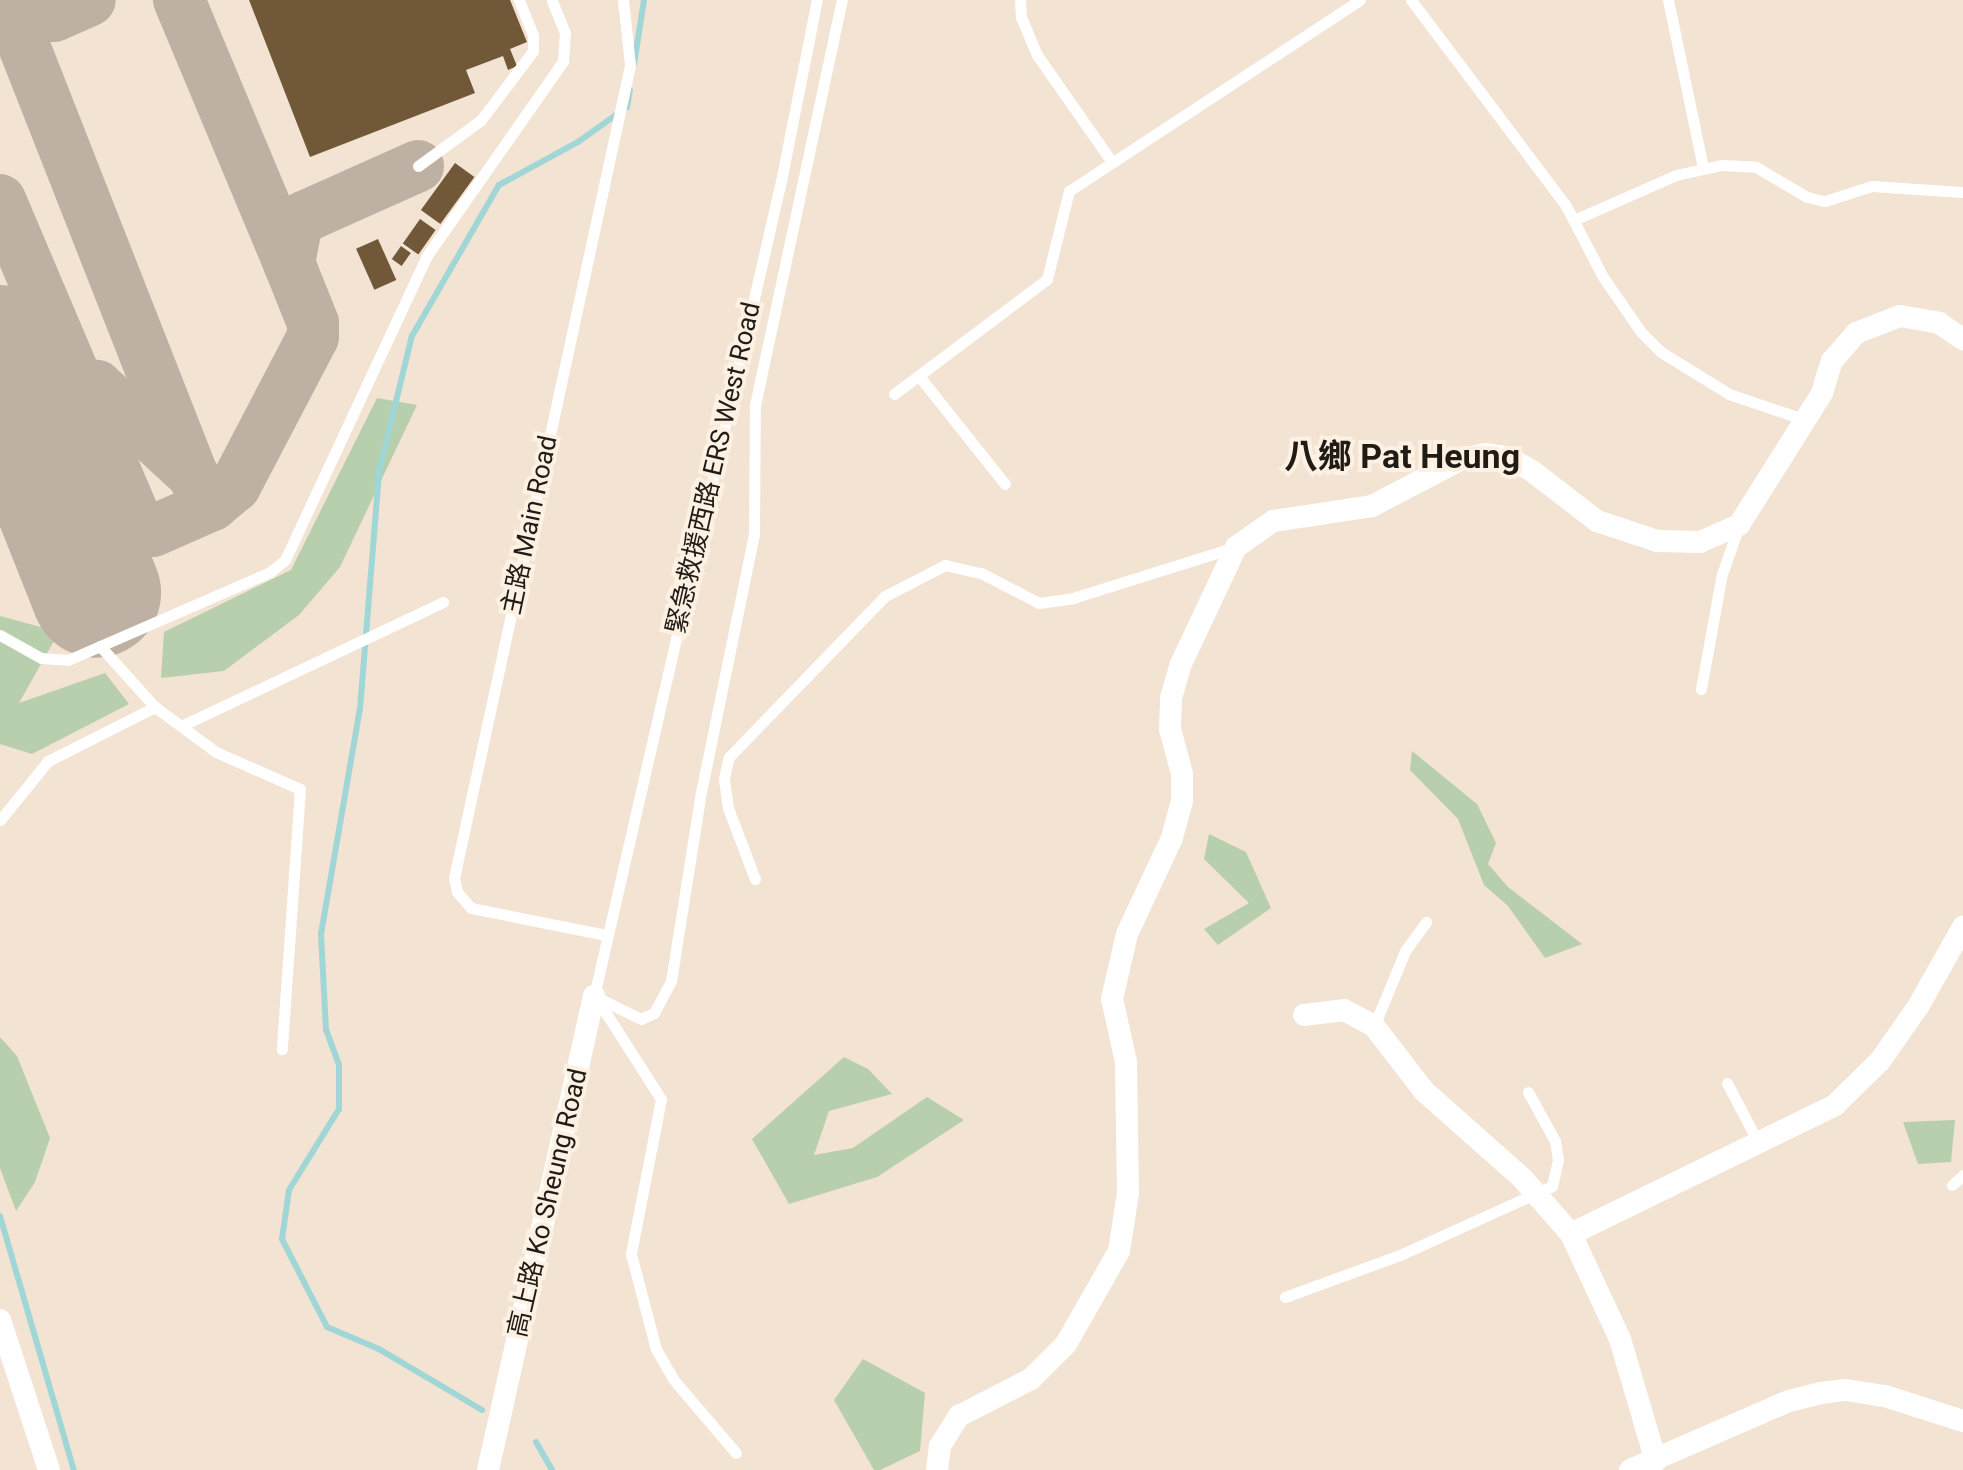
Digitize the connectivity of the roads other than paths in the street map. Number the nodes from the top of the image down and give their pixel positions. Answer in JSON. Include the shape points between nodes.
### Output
{"nodes":[{"id":1,"x":519,"y":0,"type":"edge"},
{"id":2,"x":552,"y":0,"type":"edge"},
{"id":3,"x":623,"y":0,"type":"edge"},
{"id":4,"x":817,"y":0,"type":"edge"},
{"id":5,"x":842,"y":0,"type":"edge"},
{"id":6,"x":1020,"y":0,"type":"edge"},
{"id":7,"x":1360,"y":0,"type":"edge"},
{"id":8,"x":1411,"y":0,"type":"edge"},
{"id":9,"x":1668,"y":0,"type":"edge"},
{"id":10,"x":1112,"y":162,"type":"junction"},
{"id":11,"x":418,"y":166,"type":"dead end"},
{"id":12,"x":1703,"y":167,"type":"junction"},
{"id":13,"x":1963,"y":192,"type":"edge"},
{"id":14,"x":1574,"y":220,"type":"junction"},
{"id":15,"x":1963,"y":339,"type":"edge"},
{"id":16,"x":919,"y":376,"type":"junction"},
{"id":17,"x":894,"y":394,"type":"dead end"},
{"id":18,"x":1806,"y":420,"type":"junction"},
{"id":19,"x":1005,"y":484,"type":"dead end"},
{"id":20,"x":1739,"y":525,"type":"junction"},
{"id":21,"x":1236,"y":547,"type":"junction"},
{"id":22,"x":443,"y":602,"type":"dead end"},
{"id":23,"x":0,"y":635,"type":"edge"},
{"id":24,"x":100,"y":646,"type":"junction"},
{"id":25,"x":1701,"y":689,"type":"dead end"},
{"id":26,"x":155,"y":707,"type":"junction"},
{"id":27,"x":181,"y":726,"type":"junction"},
{"id":28,"x":0,"y":820,"type":"edge"},
{"id":29,"x":755,"y":879,"type":"dead end"},
{"id":30,"x":1426,"y":922,"type":"dead end"},
{"id":31,"x":1963,"y":927,"type":"edge"},
{"id":32,"x":606,"y":935,"type":"junction"},
{"id":33,"x":594,"y":996,"type":"junction"},
{"id":34,"x":1304,"y":1015,"type":"dead end"},
{"id":35,"x":1374,"y":1026,"type":"junction"},
{"id":36,"x":282,"y":1049,"type":"dead end"},
{"id":37,"x":1727,"y":1083,"type":"dead end"},
{"id":38,"x":1528,"y":1092,"type":"dead end"},
{"id":39,"x":1759,"y":1145,"type":"junction"},
{"id":40,"x":1963,"y":1175,"type":"edge"},
{"id":41,"x":1952,"y":1185,"type":"dead end"},
{"id":42,"x":1539,"y":1196,"type":"junction"},
{"id":43,"x":1571,"y":1234,"type":"junction"},
{"id":44,"x":1285,"y":1297,"type":"dead end"},
{"id":45,"x":0,"y":1320,"type":"edge"},
{"id":46,"x":5,"y":1351,"type":"edge"},
{"id":47,"x":1963,"y":1421,"type":"edge"},
{"id":48,"x":736,"y":1453,"type":"dead end"},
{"id":49,"x":1656,"y":1461,"type":"junction"},
{"id":50,"x":49,"y":1470,"type":"edge"},
{"id":51,"x":488,"y":1470,"type":"edge"},
{"id":52,"x":937,"y":1470,"type":"edge"},
{"id":53,"x":1630,"y":1470,"type":"edge"}],
"edges":[{"from":1,"to":11,"type":"lane","via":[[533,51],[481,120]]},
{"from":2,"to":24,"type":"lane","via":[[565,33],[563,61],[426,257],[285,560],[270,572]]},
{"from":3,"to":32,"type":"lane","name":"主路 Main Road","via":[[630,65],[454,878],[460,899],[471,908]]},
{"from":4,"to":32,"type":"lane","name":"緊急救援西路 ERS West Road","via":[[781,181]]},
{"from":5,"to":33,"type":"lane","via":[[755,405],[754,535],[700,797],[671,981],[654,1013],[641,1019]]},
{"from":6,"to":10,"type":"lane","via":[[1029,41]]},
{"from":7,"to":10,"type":"lane"},
{"from":8,"to":14,"type":"lane"},
{"from":9,"to":12,"type":"lane"},
{"from":10,"to":16,"type":"lane","via":[[1069,191],[1047,279]]},
{"from":12,"to":13,"type":"lane","via":[[1756,167],[1807,197],[1825,201],[1872,186]]},
{"from":12,"to":14,"type":"lane","via":[[1620,196]]},
{"from":14,"to":18,"type":"lane","via":[[1622,307],[1661,352],[1729,394]]},
{"from":15,"to":18,"type":"street","via":[[1939,323],[1900,316],[1856,333],[1832,361]]},
{"from":16,"to":17,"type":"lane"},
{"from":16,"to":19,"type":"lane"},
{"from":18,"to":20,"type":"street"},
{"from":20,"to":21,"type":"street","via":[[1700,542],[1657,541],[1597,521],[1532,471],[1507,457],[1485,454],[1462,459],[1362,510],[1273,521]]},
{"from":20,"to":25,"type":"lane","via":[[1722,574]]},
{"from":21,"to":29,"type":"lane","via":[[1073,598],[1039,603],[981,573],[945,565],[885,596],[729,757],[724,778],[728,808]]},
{"from":21,"to":52,"type":"street","via":[[1180,666],[1171,698],[1170,729],[1182,774],[1182,801],[1172,838],[1127,934],[1112,999],[1126,1062],[1128,1193],[1119,1251],[1066,1344],[1031,1379],[959,1416],[940,1446]]},
{"from":22,"to":27,"type":"lane"},
{"from":23,"to":24,"type":"lane","via":[[51,661],[68,660]]},
{"from":24,"to":26,"type":"lane"},
{"from":26,"to":27,"type":"lane"},
{"from":26,"to":28,"type":"lane","via":[[48,761]]},
{"from":27,"to":36,"type":"lane","via":[[216,752],[300,789]]},
{"from":30,"to":35,"type":"lane","via":[[1405,951]]},
{"from":31,"to":39,"type":"street","via":[[1880,1061],[1816,1119]]},
{"from":32,"to":33,"type":"lane","name":"高上路 Ko Sheung Road"},
{"from":33,"to":48,"type":"lane","via":[[661,1099],[631,1254],[656,1349],[673,1379]]},
{"from":33,"to":51,"type":"street","name":"高上路 Ko Sheung Road"},
{"from":34,"to":35,"type":"street","via":[[1344,1010]]},
{"from":35,"to":42,"type":"street","via":[[1424,1091]]},
{"from":37,"to":39,"type":"lane"},
{"from":38,"to":42,"type":"lane","via":[[1548,1122],[1558,1160],[1552,1186]]},
{"from":39,"to":43,"type":"street"},
{"from":40,"to":41,"type":"lane"},
{"from":42,"to":43,"type":"street"},
{"from":42,"to":44,"type":"lane"},
{"from":43,"to":49,"type":"street","via":[[1620,1339]]},
{"from":45,"to":46,"type":"street"},
{"from":46,"to":50,"type":"street"},
{"from":47,"to":49,"type":"street","via":[[1885,1396],[1846,1390],[1821,1393],[1789,1401]]},
{"from":49,"to":53,"type":"street"}]}
